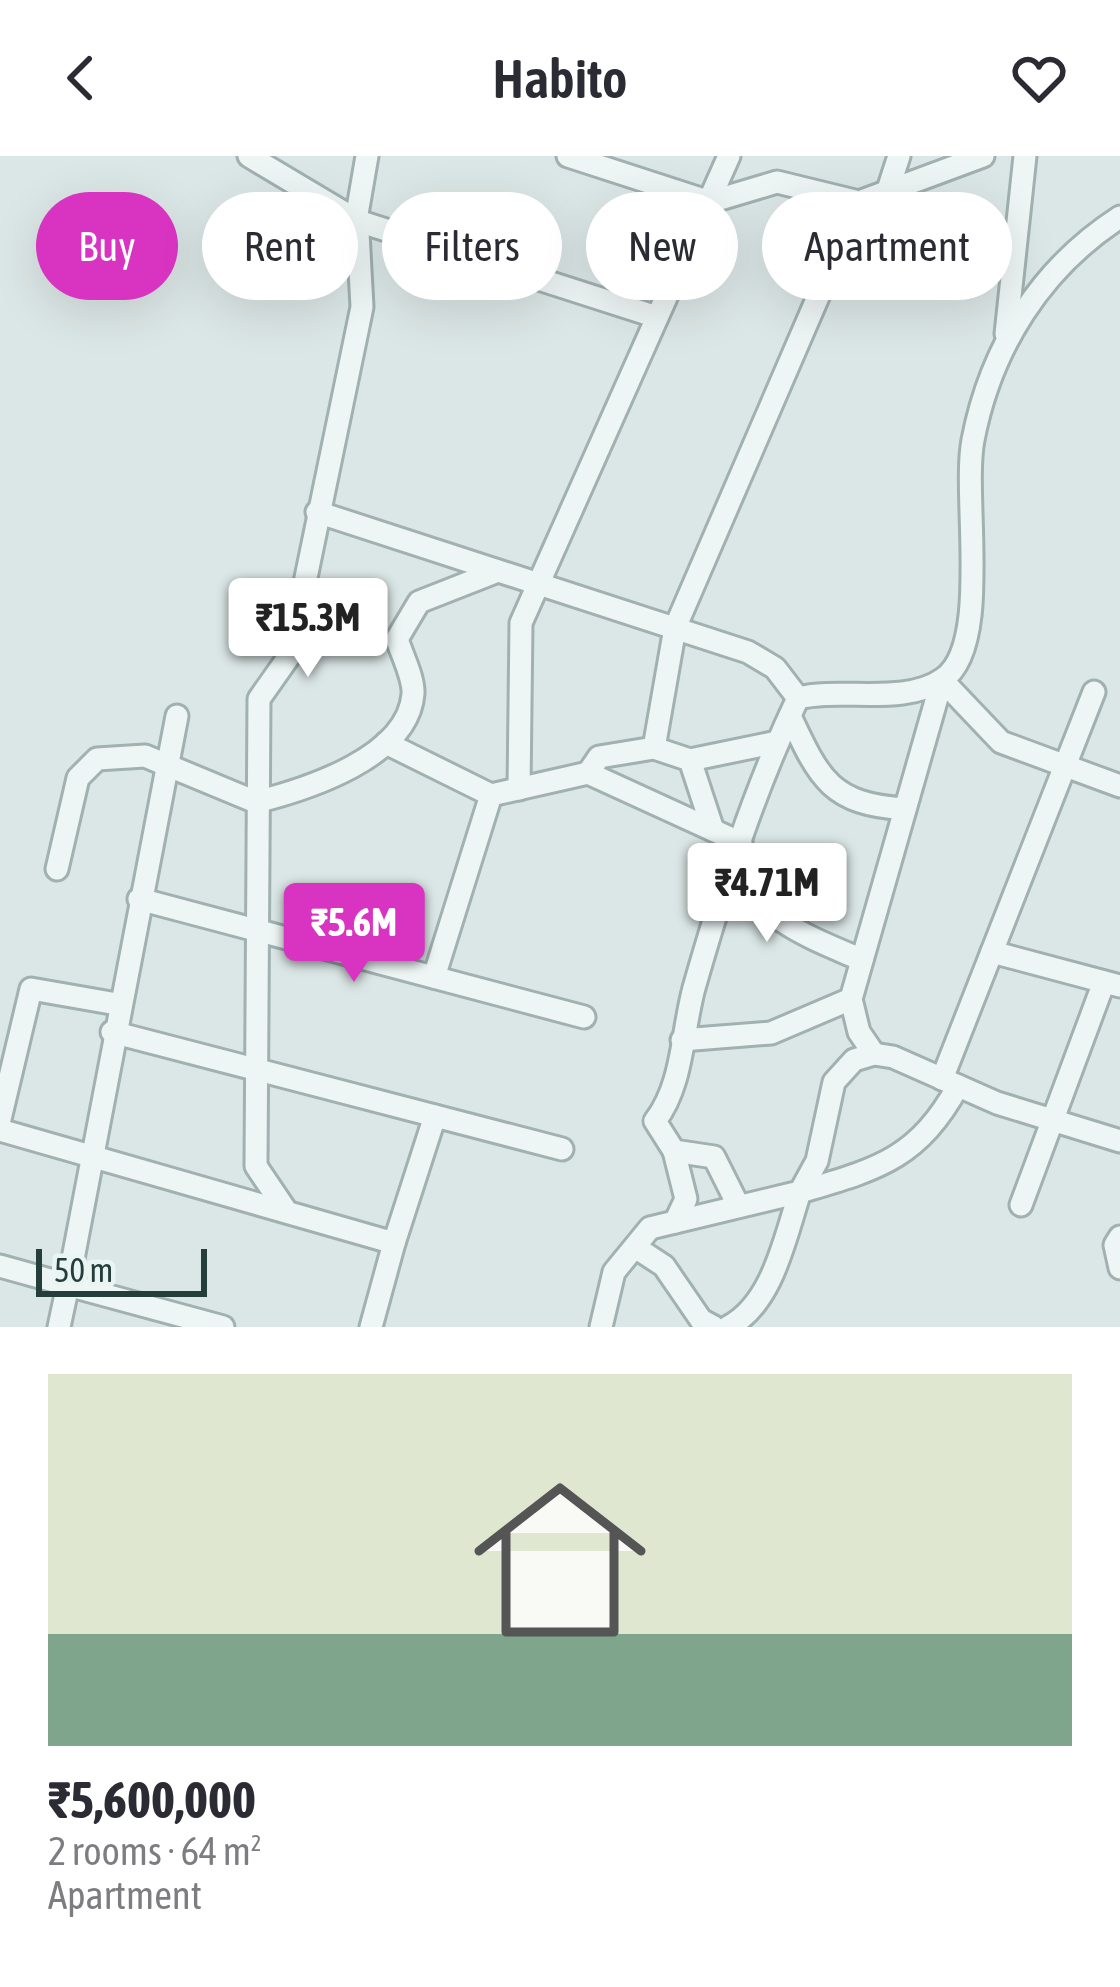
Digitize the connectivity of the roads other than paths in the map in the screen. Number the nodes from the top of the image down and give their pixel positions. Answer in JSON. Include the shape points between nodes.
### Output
{"nodes":[{"id":1,"x":367,"y":156,"type":"edge"},
{"id":2,"x":568,"y":156,"type":"edge"},
{"id":3,"x":729,"y":156,"type":"edge"},
{"id":4,"x":899,"y":156,"type":"edge"},
{"id":5,"x":982,"y":156,"type":"edge"},
{"id":6,"x":1025,"y":156,"type":"edge"},
{"id":7,"x":257,"y":157,"type":"edge"},
{"id":8,"x":312,"y":192,"type":"edge"},
{"id":9,"x":679,"y":192,"type":"edge"},
{"id":10,"x":714,"y":192,"type":"edge"},
{"id":11,"x":818,"y":192,"type":"edge"},
{"id":12,"x":887,"y":192,"type":"edge"},
{"id":13,"x":890,"y":192,"type":"edge"},
{"id":14,"x":738,"y":194,"type":"edge"},
{"id":15,"x":1120,"y":217,"type":"edge"},
{"id":16,"x":358,"y":221,"type":"junction"},
{"id":17,"x":665,"y":300,"type":"edge"},
{"id":18,"x":817,"y":300,"type":"edge"},
{"id":19,"x":657,"y":317,"type":"junction"},
{"id":20,"x":1004,"y":353,"type":"junction"},
{"id":21,"x":317,"y":512,"type":"junction"},
{"id":22,"x":498,"y":571,"type":"junction"},
{"id":23,"x":542,"y":586,"type":"junction"},
{"id":24,"x":675,"y":628,"type":"junction"},
{"id":25,"x":942,"y":680,"type":"junction"},
{"id":26,"x":1094,"y":692,"type":"dead end"},
{"id":27,"x":794,"y":707,"type":"junction"},
{"id":28,"x":177,"y":716,"type":"dead end"},
{"id":29,"x":777,"y":742,"type":"junction"},
{"id":30,"x":386,"y":743,"type":"junction"},
{"id":31,"x":654,"y":748,"type":"junction"},
{"id":32,"x":690,"y":760,"type":"junction"},
{"id":33,"x":166,"y":766,"type":"junction"},
{"id":34,"x":1064,"y":767,"type":"junction"},
{"id":35,"x":588,"y":772,"type":"junction"},
{"id":36,"x":1120,"y":786,"type":"edge"},
{"id":37,"x":518,"y":788,"type":"junction"},
{"id":38,"x":491,"y":795,"type":"junction"},
{"id":39,"x":256,"y":802,"type":"junction"},
{"id":40,"x":905,"y":809,"type":"junction"},
{"id":41,"x":713,"y":830,"type":"junction"},
{"id":42,"x":741,"y":842,"type":"junction"},
{"id":43,"x":734,"y":865,"type":"junction"},
{"id":44,"x":57,"y":869,"type":"dead end"},
{"id":45,"x":139,"y":899,"type":"junction"},
{"id":46,"x":256,"y":930,"type":"junction"},
{"id":47,"x":992,"y":952,"type":"junction"},
{"id":48,"x":862,"y":960,"type":"junction"},
{"id":49,"x":434,"y":977,"type":"junction"},
{"id":50,"x":1112,"y":984,"type":"edge"},
{"id":51,"x":851,"y":999,"type":"junction"},
{"id":52,"x":117,"y":1004,"type":"junction"},
{"id":53,"x":584,"y":1017,"type":"dead end"},
{"id":54,"x":112,"y":1032,"type":"junction"},
{"id":55,"x":682,"y":1040,"type":"junction"},
{"id":56,"x":874,"y":1054,"type":"junction"},
{"id":57,"x":256,"y":1069,"type":"junction"},
{"id":58,"x":950,"y":1082,"type":"junction"},
{"id":59,"x":435,"y":1116,"type":"junction"},
{"id":60,"x":0,"y":1119,"type":"edge"},
{"id":61,"x":1053,"y":1120,"type":"junction"},
{"id":62,"x":0,"y":1130,"type":"edge"},
{"id":63,"x":1120,"y":1141,"type":"edge"},
{"id":64,"x":562,"y":1149,"type":"dead end"},
{"id":65,"x":674,"y":1151,"type":"junction"},
{"id":66,"x":94,"y":1155,"type":"junction"},
{"id":67,"x":800,"y":1192,"type":"junction"},
{"id":68,"x":738,"y":1204,"type":"junction"},
{"id":69,"x":1022,"y":1205,"type":"dead end"},
{"id":70,"x":287,"y":1211,"type":"junction"},
{"id":71,"x":675,"y":1222,"type":"junction"},
{"id":72,"x":1120,"y":1237,"type":"edge"},
{"id":73,"x":394,"y":1243,"type":"junction"},
{"id":74,"x":634,"y":1247,"type":"junction"},
{"id":75,"x":0,"y":1265,"type":"edge"},
{"id":76,"x":1120,"y":1268,"type":"edge"},
{"id":77,"x":68,"y":1285,"type":"junction"},
{"id":78,"x":59,"y":1327,"type":"edge"},
{"id":79,"x":223,"y":1327,"type":"edge"},
{"id":80,"x":371,"y":1327,"type":"edge"},
{"id":81,"x":601,"y":1327,"type":"edge"},
{"id":82,"x":714,"y":1327,"type":"edge"},
{"id":83,"x":728,"y":1327,"type":"edge"}],
"edges":[{"from":1,"to":16,"type":"street"},
{"from":2,"to":9,"type":"street"},
{"from":3,"to":10,"type":"street"},
{"from":4,"to":12,"type":"street"},
{"from":5,"to":13,"type":"street"},
{"from":6,"to":20,"type":"street"},
{"from":7,"to":8,"type":"street"},
{"from":11,"to":14,"type":"street","via":[[776,182]]},
{"from":15,"to":20,"type":"street","via":[[1048,274]]},
{"from":16,"to":19,"type":"street"},
{"from":16,"to":21,"type":"street","via":[[362,307]]},
{"from":17,"to":19,"type":"street"},
{"from":18,"to":24,"type":"street"},
{"from":19,"to":23,"type":"street"},
{"from":20,"to":25,"type":"street","via":[[974,435],[967,482],[972,583],[963,655]]},
{"from":21,"to":22,"type":"street"},
{"from":21,"to":39,"type":"street","via":[[290,655],[259,698]]},
{"from":22,"to":23,"type":"street"},
{"from":22,"to":30,"type":"street","via":[[418,602],[397,639],[413,693],[398,736]]},
{"from":23,"to":24,"type":"street"},
{"from":23,"to":37,"type":"street","via":[[521,623]]},
{"from":24,"to":27,"type":"street","via":[[775,668]]},
{"from":24,"to":31,"type":"street"},
{"from":25,"to":27,"type":"street"},
{"from":25,"to":34,"type":"street","via":[[1001,742]]},
{"from":25,"to":40,"type":"street"},
{"from":26,"to":34,"type":"street"},
{"from":27,"to":29,"type":"street"},
{"from":27,"to":40,"type":"street","via":[[808,755],[840,796]]},
{"from":28,"to":33,"type":"street"},
{"from":29,"to":32,"type":"street"},
{"from":29,"to":42,"type":"street"},
{"from":30,"to":38,"type":"street"},
{"from":30,"to":39,"type":"street","via":[[331,778]]},
{"from":31,"to":32,"type":"street"},
{"from":31,"to":35,"type":"street","via":[[598,757]]},
{"from":32,"to":41,"type":"street"},
{"from":33,"to":39,"type":"street"},
{"from":33,"to":44,"type":"street","via":[[145,756],[97,759],[78,778]]},
{"from":33,"to":45,"type":"street"},
{"from":34,"to":36,"type":"street"},
{"from":34,"to":47,"type":"street"},
{"from":35,"to":37,"type":"street"},
{"from":35,"to":41,"type":"street"},
{"from":37,"to":38,"type":"street"},
{"from":38,"to":49,"type":"street"},
{"from":39,"to":46,"type":"street"},
{"from":40,"to":48,"type":"street"},
{"from":41,"to":42,"type":"street"},
{"from":42,"to":43,"type":"street"},
{"from":43,"to":48,"type":"street","via":[[766,913]]},
{"from":43,"to":55,"type":"street"},
{"from":45,"to":46,"type":"street"},
{"from":45,"to":52,"type":"street"},
{"from":46,"to":49,"type":"street"},
{"from":46,"to":57,"type":"street"},
{"from":47,"to":50,"type":"street"},
{"from":47,"to":58,"type":"street"},
{"from":48,"to":51,"type":"street"},
{"from":49,"to":53,"type":"street"},
{"from":50,"to":61,"type":"street"},
{"from":51,"to":55,"type":"street","via":[[771,1033]]},
{"from":51,"to":56,"type":"street"},
{"from":52,"to":54,"type":"street"},
{"from":52,"to":60,"type":"street","via":[[32,988]]},
{"from":54,"to":57,"type":"street"},
{"from":54,"to":66,"type":"street"},
{"from":55,"to":65,"type":"street","via":[[669,1103],[655,1121]]},
{"from":56,"to":58,"type":"street"},
{"from":56,"to":67,"type":"street","via":[[854,1060],[834,1082],[817,1161]]},
{"from":57,"to":59,"type":"street"},
{"from":57,"to":70,"type":"street","via":[[256,1166]]},
{"from":58,"to":61,"type":"street"},
{"from":58,"to":67,"type":"street","via":[[935,1127],[906,1153]]},
{"from":59,"to":64,"type":"street"},
{"from":59,"to":73,"type":"street"},
{"from":61,"to":63,"type":"street"},
{"from":61,"to":69,"type":"street"},
{"from":62,"to":66,"type":"street"},
{"from":65,"to":68,"type":"street","via":[[714,1157]]},
{"from":65,"to":71,"type":"street","via":[[686,1199]]},
{"from":66,"to":70,"type":"street"},
{"from":66,"to":77,"type":"street"},
{"from":67,"to":68,"type":"street"},
{"from":67,"to":83,"type":"street","via":[[770,1279],[744,1319]]},
{"from":68,"to":71,"type":"street"},
{"from":70,"to":73,"type":"street"},
{"from":71,"to":74,"type":"street","via":[[650,1228]]},
{"from":72,"to":76,"type":"street"},
{"from":73,"to":80,"type":"street"},
{"from":74,"to":81,"type":"street","via":[[614,1272]]},
{"from":74,"to":82,"type":"street","via":[[664,1266]]},
{"from":75,"to":77,"type":"street"},
{"from":77,"to":78,"type":"street"},
{"from":77,"to":79,"type":"street"}]}
